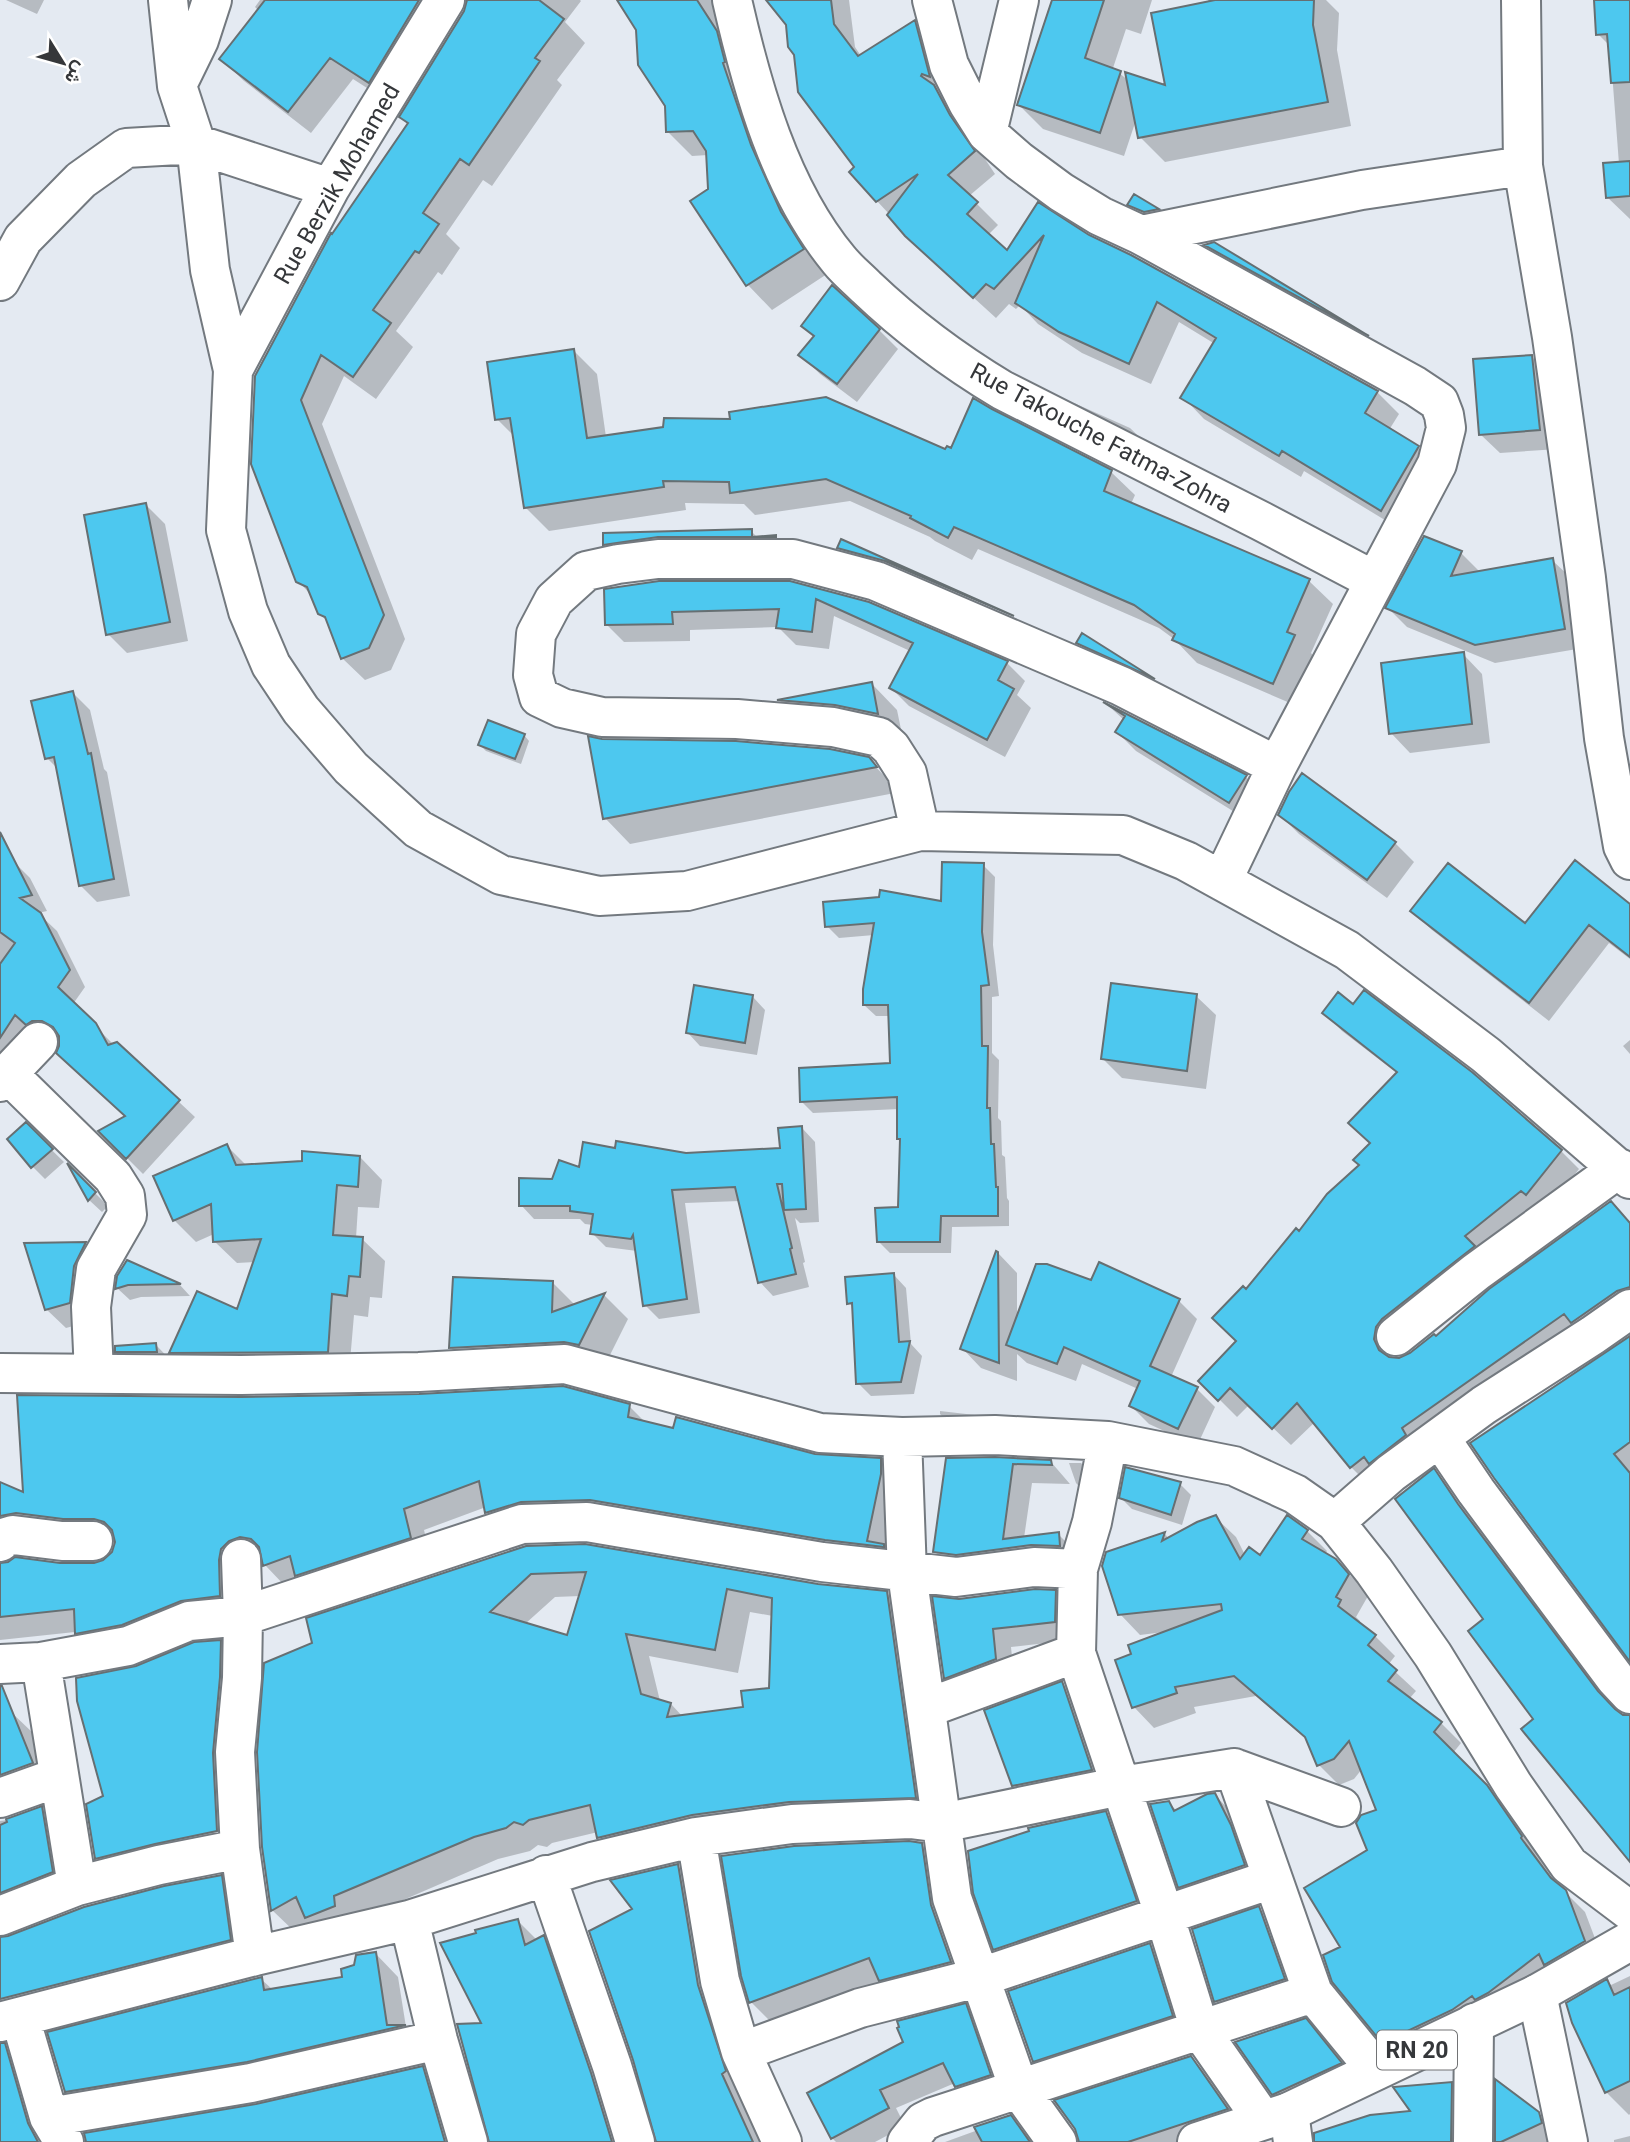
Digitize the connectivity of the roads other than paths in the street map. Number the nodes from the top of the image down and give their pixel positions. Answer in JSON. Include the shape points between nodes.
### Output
{"nodes":[{"id":1,"x":168,"y":0,"type":"edge"},
{"id":2,"x":212,"y":0,"type":"edge"},
{"id":3,"x":445,"y":0,"type":"edge"},
{"id":4,"x":732,"y":0,"type":"edge"},
{"id":5,"x":932,"y":0,"type":"edge"},
{"id":6,"x":1019,"y":0,"type":"edge"},
{"id":7,"x":1521,"y":0,"type":"edge"},
{"id":8,"x":177,"y":86,"type":"junction"},
{"id":9,"x":987,"y":133,"type":"junction"},
{"id":10,"x":196,"y":144,"type":"junction"},
{"id":11,"x":1523,"y":166,"type":"junction"},
{"id":12,"x":330,"y":187,"type":"junction"},
{"id":13,"x":1141,"y":235,"type":"junction"},
{"id":14,"x":0,"y":281,"type":"edge"},
{"id":15,"x":233,"y":370,"type":"junction"},
{"id":16,"x":1375,"y":582,"type":"junction"},
{"id":17,"x":1276,"y":766,"type":"junction"},
{"id":18,"x":920,"y":831,"type":"junction"},
{"id":19,"x":1628,"y":851,"type":"edge"},
{"id":20,"x":1222,"y":881,"type":"junction"},
{"id":21,"x":38,"y":1042,"type":"dead end"},
{"id":22,"x":4,"y":1078,"type":"edge"},
{"id":23,"x":1624,"y":1174,"type":"edge"},
{"id":24,"x":1630,"y":1309,"type":"edge"},
{"id":25,"x":1396,"y":1336,"type":"dead end"},
{"id":26,"x":0,"y":1373,"type":"edge"},
{"id":27,"x":94,"y":1373,"type":"junction"},
{"id":28,"x":902,"y":1437,"type":"junction"},
{"id":29,"x":1440,"y":1437,"type":"junction"},
{"id":30,"x":1108,"y":1441,"type":"junction"},
{"id":31,"x":1335,"y":1522,"type":"junction"},
{"id":32,"x":93,"y":1541,"type":"dead end"},
{"id":33,"x":0,"y":1542,"type":"edge"},
{"id":34,"x":241,"y":1559,"type":"dead end"},
{"id":35,"x":1078,"y":1569,"type":"junction"},
{"id":36,"x":907,"y":1573,"type":"junction"},
{"id":37,"x":243,"y":1616,"type":"junction"},
{"id":38,"x":1076,"y":1653,"type":"junction"},
{"id":39,"x":40,"y":1662,"type":"junction"},
{"id":40,"x":0,"y":1664,"type":"edge"},
{"id":41,"x":1630,"y":1694,"type":"edge"},
{"id":42,"x":927,"y":1708,"type":"junction"},
{"id":43,"x":1234,"y":1768,"type":"junction"},
{"id":44,"x":59,"y":1777,"type":"junction"},
{"id":45,"x":1121,"y":1786,"type":"junction"},
{"id":46,"x":0,"y":1798,"type":"edge"},
{"id":47,"x":1341,"y":1807,"type":"dead end"},
{"id":48,"x":942,"y":1823,"type":"junction"},
{"id":49,"x":696,"y":1837,"type":"junction"},
{"id":50,"x":240,"y":1849,"type":"junction"},
{"id":51,"x":546,"y":1875,"type":"junction"},
{"id":52,"x":1272,"y":1879,"type":"junction"},
{"id":53,"x":77,"y":1885,"type":"junction"},
{"id":54,"x":1630,"y":1911,"type":"edge"},
{"id":55,"x":0,"y":1916,"type":"edge"},
{"id":56,"x":1165,"y":1917,"type":"junction"},
{"id":57,"x":409,"y":1920,"type":"junction"},
{"id":58,"x":1630,"y":1941,"type":"edge"},
{"id":59,"x":255,"y":1956,"type":"junction"},
{"id":60,"x":981,"y":1977,"type":"junction"},
{"id":61,"x":1313,"y":1993,"type":"junction"},
{"id":62,"x":1537,"y":1994,"type":"junction"},
{"id":63,"x":10,"y":2020,"type":"edge"},
{"id":64,"x":1474,"y":2023,"type":"junction"},
{"id":65,"x":1200,"y":2030,"type":"junction"},
{"id":66,"x":438,"y":2040,"type":"junction"},
{"id":67,"x":741,"y":2052,"type":"junction"},
{"id":68,"x":1376,"y":2070,"type":"junction"},
{"id":69,"x":1019,"y":2089,"type":"junction"},
{"id":70,"x":1281,"y":2124,"type":"edge"},
{"id":71,"x":57,"y":2129,"type":"edge"},
{"id":72,"x":468,"y":2142,"type":"edge"},
{"id":73,"x":635,"y":2142,"type":"edge"},
{"id":74,"x":782,"y":2142,"type":"edge"},
{"id":75,"x":907,"y":2142,"type":"edge"},
{"id":76,"x":1057,"y":2142,"type":"edge"},
{"id":77,"x":1197,"y":2142,"type":"edge"},
{"id":78,"x":1474,"y":2142,"type":"edge"},
{"id":79,"x":1568,"y":2142,"type":"edge"}],
"edges":[{"from":1,"to":8,"type":"street"},
{"from":2,"to":8,"type":"street"},
{"from":3,"to":12,"type":"street","name":"Rue Berzik Mohamed"},
{"from":4,"to":16,"type":"street","name":"Rue Takouche Fatma-Zohra","via":[[770,137],[801,202],[839,261],[880,301],[912,329],[1002,390]]},
{"from":5,"to":9,"type":"street","via":[[950,65]]},
{"from":6,"to":9,"type":"street"},
{"from":7,"to":11,"type":"street"},
{"from":8,"to":10,"type":"street"},
{"from":9,"to":13,"type":"street","via":[[1061,192]]},
{"from":10,"to":12,"type":"street"},
{"from":10,"to":14,"type":"street","via":[[126,148],[80,180],[23,239]]},
{"from":10,"to":15,"type":"street","via":[[210,270]]},
{"from":11,"to":13,"type":"street","via":[[1362,190]]},
{"from":11,"to":19,"type":"street","via":[[1552,337],[1604,738]]},
{"from":12,"to":15,"type":"street","name":"Rue Berzik Mohamed"},
{"from":13,"to":16,"type":"street","via":[[1438,402],[1446,428],[1437,464]]},
{"from":15,"to":18,"type":"street","via":[[226,530],[248,611],[271,665],[301,710],[351,768],[418,829],[502,875],[599,896],[687,891]]},
{"from":16,"to":17,"type":"street"},
{"from":17,"to":18,"type":"street","via":[[1109,680],[876,581],[793,559],[658,559],[618,564],[586,571],[554,600],[536,635],[533,675],[540,697],[562,708],[602,717],[737,719],[833,727],[879,737],[907,773]]},
{"from":17,"to":20,"type":"street"},
{"from":18,"to":20,"type":"street","via":[[1123,835]]},
{"from":20,"to":23,"type":"street","via":[[1347,950],[1486,1055]]},
{"from":21,"to":22,"type":"street"},
{"from":22,"to":27,"type":"street","via":[[113,1177],[125,1196],[127,1215],[96,1269],[91,1307]]},
{"from":23,"to":25,"type":"street","via":[[1476,1272]]},
{"from":24,"to":29,"type":"street"},
{"from":26,"to":27,"type":"street"},
{"from":27,"to":28,"type":"street","via":[[419,1372],[565,1364],[820,1433]]},
{"from":28,"to":30,"type":"street","via":[[995,1435]]},
{"from":28,"to":36,"type":"street"},
{"from":29,"to":31,"type":"street"},
{"from":29,"to":41,"type":"street","via":[[1476,1492]]},
{"from":30,"to":31,"type":"street","via":[[1234,1466],[1295,1494]]},
{"from":30,"to":35,"type":"street"},
{"from":31,"to":54,"type":"street","via":[[1433,1654],[1513,1785],[1569,1865]]},
{"from":32,"to":33,"type":"street","via":[[13,1535]]},
{"from":34,"to":37,"type":"street"},
{"from":35,"to":36,"type":"street","via":[[1034,1567],[956,1577]]},
{"from":35,"to":38,"type":"street"},
{"from":36,"to":37,"type":"street","via":[[587,1522],[522,1524]]},
{"from":36,"to":42,"type":"street"},
{"from":37,"to":39,"type":"street","via":[[189,1621],[128,1646]]},
{"from":37,"to":50,"type":"street","via":[[235,1752]]},
{"from":38,"to":42,"type":"street"},
{"from":38,"to":45,"type":"street"},
{"from":39,"to":40,"type":"street"},
{"from":39,"to":44,"type":"street"},
{"from":42,"to":48,"type":"street"},
{"from":43,"to":45,"type":"street"},
{"from":43,"to":47,"type":"street"},
{"from":43,"to":52,"type":"street"},
{"from":44,"to":46,"type":"street"},
{"from":44,"to":53,"type":"street"},
{"from":45,"to":48,"type":"street"},
{"from":45,"to":56,"type":"street"},
{"from":48,"to":49,"type":"street","via":[[910,1819],[792,1824]]},
{"from":48,"to":60,"type":"street","via":[[952,1898]]},
{"from":49,"to":51,"type":"street"},
{"from":49,"to":67,"type":"street","via":[[720,1981]]},
{"from":50,"to":53,"type":"street"},
{"from":50,"to":59,"type":"street"},
{"from":51,"to":57,"type":"street"},
{"from":51,"to":73,"type":"street"},
{"from":52,"to":56,"type":"street"},
{"from":52,"to":61,"type":"street"},
{"from":53,"to":55,"type":"street"},
{"from":56,"to":60,"type":"street"},
{"from":56,"to":65,"type":"street"},
{"from":57,"to":59,"type":"street"},
{"from":57,"to":66,"type":"street"},
{"from":58,"to":62,"type":"street","number":"RN 20"},
{"from":59,"to":63,"type":"street"},
{"from":60,"to":67,"type":"street","via":[[860,2008]]},
{"from":60,"to":69,"type":"street"},
{"from":61,"to":65,"type":"street"},
{"from":61,"to":68,"type":"street"},
{"from":62,"to":64,"type":"street","number":"RN 20"},
{"from":62,"to":79,"type":"street"},
{"from":63,"to":71,"type":"street"},
{"from":64,"to":68,"type":"street","number":"RN 20"},
{"from":64,"to":78,"type":"street"},
{"from":65,"to":69,"type":"street"},
{"from":65,"to":70,"type":"street"},
{"from":66,"to":71,"type":"street"},
{"from":66,"to":72,"type":"street"},
{"from":67,"to":74,"type":"street"},
{"from":68,"to":70,"type":"street","number":"RN 20"},
{"from":69,"to":75,"type":"street","via":[[933,2117]]},
{"from":69,"to":76,"type":"street"},
{"from":70,"to":77,"type":"street","number":"RN 20"}]}
